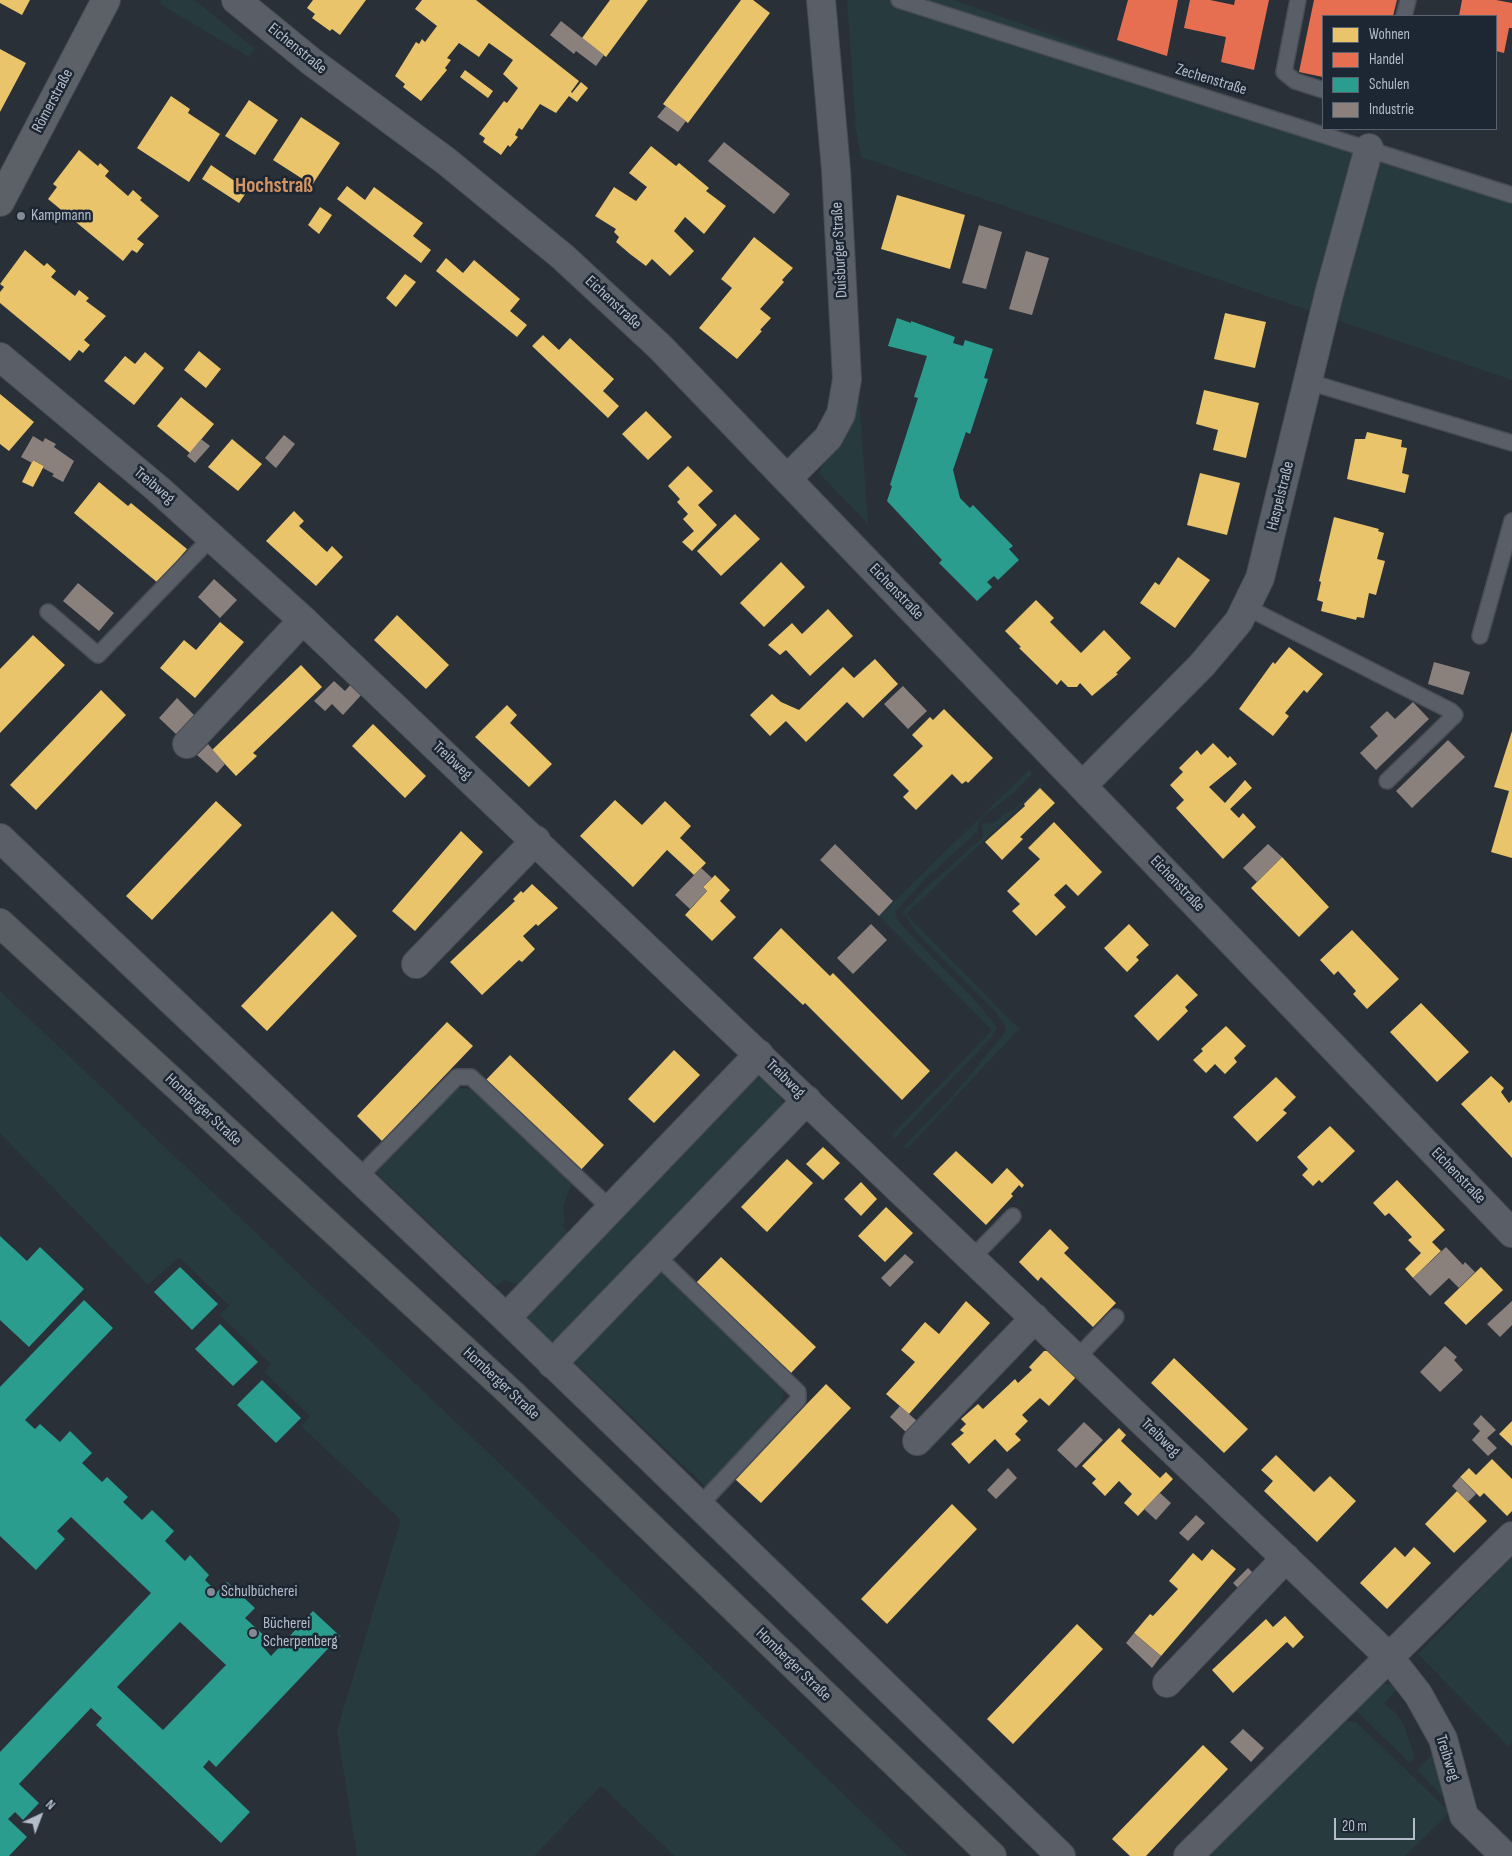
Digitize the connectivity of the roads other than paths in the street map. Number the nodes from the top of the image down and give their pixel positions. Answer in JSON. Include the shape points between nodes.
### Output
{"nodes":[{"id":1,"x":106,"y":0,"type":"edge"},
{"id":2,"x":236,"y":0,"type":"edge"},
{"id":3,"x":821,"y":0,"type":"edge"},
{"id":4,"x":899,"y":0,"type":"edge"},
{"id":5,"x":1298,"y":0,"type":"edge"},
{"id":6,"x":1408,"y":0,"type":"edge"},
{"id":7,"x":1404,"y":15,"type":"edge"},
{"id":8,"x":1322,"y":90,"type":"edge"},
{"id":9,"x":1369,"y":148,"type":"junction"},
{"id":10,"x":1512,"y":195,"type":"edge"},
{"id":11,"x":0,"y":202,"type":"edge"},
{"id":12,"x":0,"y":357,"type":"edge"},
{"id":13,"x":1309,"y":382,"type":"junction"},
{"id":14,"x":1512,"y":443,"type":"edge"},
{"id":15,"x":787,"y":479,"type":"junction"},
{"id":16,"x":1512,"y":520,"type":"edge"},
{"id":17,"x":212,"y":537,"type":"junction"},
{"id":18,"x":1246,"y":607,"type":"junction"},
{"id":19,"x":48,"y":612,"type":"dead end"},
{"id":20,"x":303,"y":620,"type":"junction"},
{"id":21,"x":1480,"y":636,"type":"dead end"},
{"id":22,"x":186,"y":744,"type":"dead end"},
{"id":23,"x":1387,"y":781,"type":"dead end"},
{"id":24,"x":1082,"y":786,"type":"junction"},
{"id":25,"x":0,"y":838,"type":"edge"},
{"id":26,"x":536,"y":840,"type":"junction"},
{"id":27,"x":0,"y":923,"type":"edge"},
{"id":28,"x":416,"y":964,"type":"dead end"},
{"id":29,"x":759,"y":1054,"type":"junction"},
{"id":30,"x":807,"y":1100,"type":"junction"},
{"id":31,"x":358,"y":1178,"type":"junction"},
{"id":32,"x":611,"y":1209,"type":"junction"},
{"id":33,"x":1013,"y":1216,"type":"dead end"},
{"id":34,"x":1512,"y":1233,"type":"edge"},
{"id":35,"x":656,"y":1256,"type":"junction"},
{"id":36,"x":972,"y":1258,"type":"junction"},
{"id":37,"x":1116,"y":1317,"type":"dead end"},
{"id":38,"x":506,"y":1318,"type":"junction"},
{"id":39,"x":1035,"y":1318,"type":"junction"},
{"id":40,"x":1077,"y":1358,"type":"junction"},
{"id":41,"x":552,"y":1364,"type":"junction"},
{"id":42,"x":916,"y":1442,"type":"dead end"},
{"id":43,"x":699,"y":1506,"type":"junction"},
{"id":44,"x":1512,"y":1536,"type":"edge"},
{"id":45,"x":1286,"y":1558,"type":"junction"},
{"id":46,"x":1389,"y":1657,"type":"junction"},
{"id":47,"x":1168,"y":1683,"type":"dead end"},
{"id":48,"x":992,"y":1856,"type":"edge"},
{"id":49,"x":1061,"y":1856,"type":"edge"},
{"id":50,"x":1188,"y":1856,"type":"edge"},
{"id":51,"x":1505,"y":1856,"type":"edge"}],
"edges":[{"from":1,"to":11,"type":"main road","name":"Römerstraße"},
{"from":2,"to":15,"type":"street","name":"Eichenstraße","via":[[312,62],[446,161],[563,257],[660,347]]},
{"from":3,"to":15,"type":"street","name":"Duisburger Straße","via":[[836,170],[847,380],[841,414],[828,438]]},
{"from":4,"to":9,"type":"lane","name":"Zechenstraße"},
{"from":5,"to":8,"type":"lane","via":[[1284,72],[1288,77]]},
{"from":6,"to":7,"type":"lane"},
{"from":9,"to":10,"type":"lane","name":"Zechenstraße"},
{"from":9,"to":13,"type":"street","name":"Haspelstraße"},
{"from":12,"to":17,"type":"street","name":"Treibweg"},
{"from":13,"to":14,"type":"lane"},
{"from":13,"to":18,"type":"street","name":"Haspelstraße","via":[[1260,578]]},
{"from":15,"to":24,"type":"street","name":"Eichenstraße"},
{"from":16,"to":21,"type":"lane"},
{"from":17,"to":19,"type":"lane","via":[[98,655]]},
{"from":17,"to":20,"type":"street","name":"Treibweg"},
{"from":18,"to":23,"type":"lane","via":[[1451,710],[1455,715]]},
{"from":18,"to":24,"type":"street","name":"Haspelstraße","via":[[1239,621],[1202,665]]},
{"from":20,"to":22,"type":"street"},
{"from":20,"to":26,"type":"street","name":"Treibweg"},
{"from":24,"to":34,"type":"street","name":"Eichenstraße"},
{"from":25,"to":31,"type":"street"},
{"from":26,"to":28,"type":"street"},
{"from":26,"to":29,"type":"street","name":"Treibweg"},
{"from":27,"to":48,"type":"main road","name":"Homberger Straße","via":[[511,1393]]},
{"from":29,"to":30,"type":"street","name":"Treibweg"},
{"from":29,"to":32,"type":"street"},
{"from":30,"to":35,"type":"street"},
{"from":30,"to":36,"type":"street","name":"Treibweg"},
{"from":31,"to":32,"type":"lane","via":[[457,1076],[472,1077]]},
{"from":31,"to":38,"type":"street"},
{"from":32,"to":38,"type":"street"},
{"from":33,"to":36,"type":"lane"},
{"from":35,"to":41,"type":"street"},
{"from":35,"to":43,"type":"lane","via":[[798,1392],[798,1400]]},
{"from":36,"to":39,"type":"street","name":"Treibweg"},
{"from":37,"to":40,"type":"lane"},
{"from":38,"to":41,"type":"street"},
{"from":39,"to":40,"type":"street","name":"Treibweg"},
{"from":39,"to":42,"type":"street"},
{"from":40,"to":45,"type":"street","name":"Treibweg"},
{"from":41,"to":43,"type":"street"},
{"from":43,"to":49,"type":"street"},
{"from":44,"to":46,"type":"street"},
{"from":45,"to":46,"type":"street","name":"Treibweg"},
{"from":45,"to":47,"type":"street"},
{"from":46,"to":50,"type":"street"},
{"from":46,"to":51,"type":"street","name":"Treibweg","via":[[1418,1694],[1443,1739],[1464,1816]]}]}
